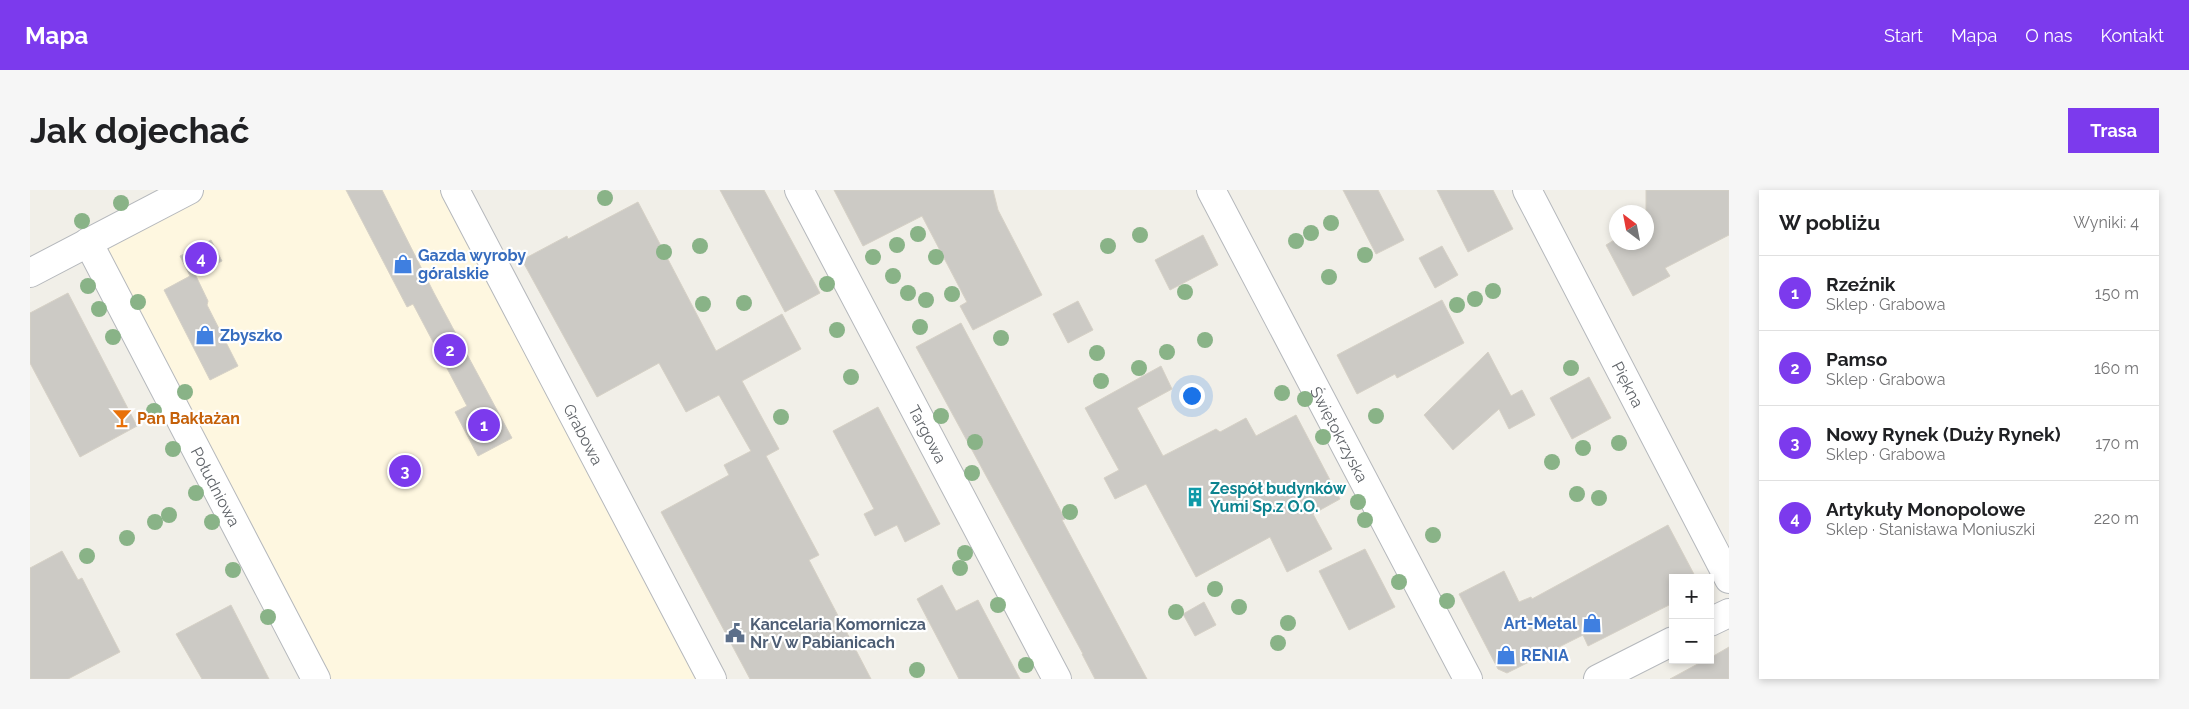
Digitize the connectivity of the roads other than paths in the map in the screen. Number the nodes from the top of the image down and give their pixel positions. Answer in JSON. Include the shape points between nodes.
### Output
{"nodes":[{"id":1,"x":189,"y":190,"type":"edge"},
{"id":2,"x":455,"y":190,"type":"edge"},
{"id":3,"x":799,"y":190,"type":"edge"},
{"id":4,"x":1212,"y":190,"type":"edge"},
{"id":5,"x":1527,"y":190,"type":"edge"},
{"id":6,"x":88,"y":242,"type":"junction"},
{"id":7,"x":30,"y":273,"type":"edge"},
{"id":8,"x":1729,"y":579,"type":"edge"},
{"id":9,"x":1729,"y":613,"type":"edge"},
{"id":10,"x":1714,"y":620,"type":"edge"},
{"id":11,"x":1669,"y":643,"type":"edge"},
{"id":12,"x":316,"y":679,"type":"edge"},
{"id":13,"x":712,"y":679,"type":"edge"},
{"id":14,"x":1057,"y":679,"type":"edge"},
{"id":15,"x":1468,"y":679,"type":"edge"},
{"id":16,"x":1598,"y":679,"type":"edge"}],
"edges":[{"from":1,"to":6,"type":"street"},
{"from":2,"to":13,"type":"street","name":"Grabowa"},
{"from":3,"to":14,"type":"street","name":"Targowa"},
{"from":4,"to":15,"type":"street","name":"Świętokrzyska"},
{"from":5,"to":8,"type":"street","name":"Piękna"},
{"from":6,"to":7,"type":"street"},
{"from":6,"to":12,"type":"street","name":"Południowa"},
{"from":9,"to":10,"type":"street"},
{"from":11,"to":16,"type":"street"}]}
